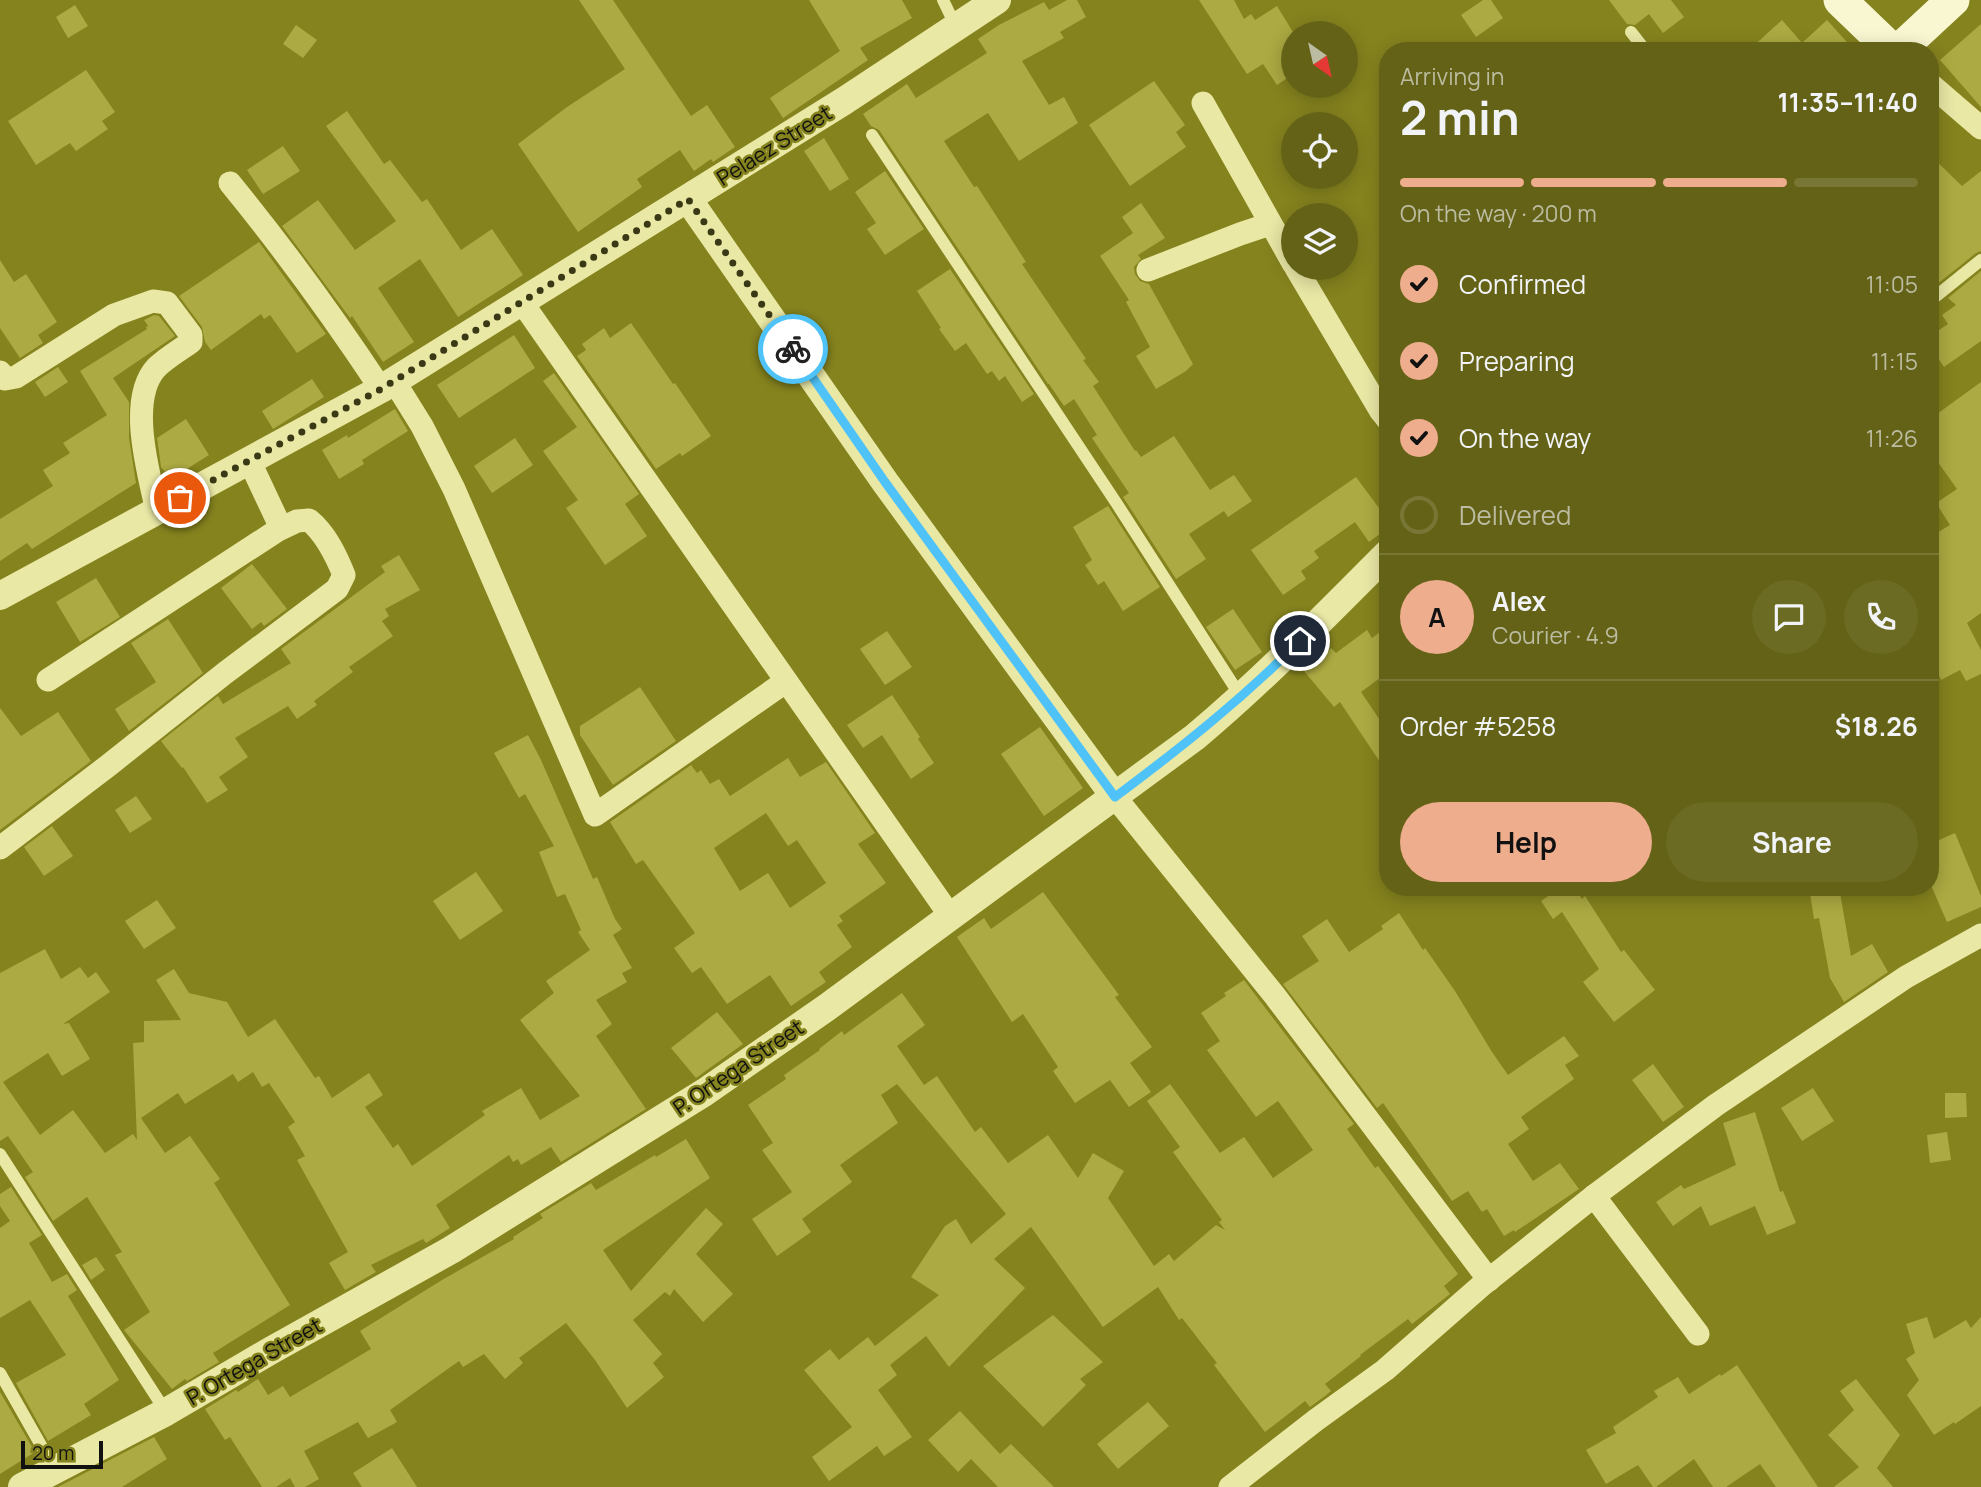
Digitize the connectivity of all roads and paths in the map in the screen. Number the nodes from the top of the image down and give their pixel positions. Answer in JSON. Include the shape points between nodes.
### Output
{"nodes":[{"id":1,"x":943,"y":0,"type":"edge"},
{"id":2,"x":997,"y":0,"type":"edge"},
{"id":3,"x":1840,"y":0,"type":"edge"},
{"id":4,"x":1953,"y":0,"type":"edge"},
{"id":5,"x":956,"y":28,"type":"junction"},
{"id":6,"x":1631,"y":32,"type":"dead end"},
{"id":7,"x":1639,"y":42,"type":"edge"},
{"id":8,"x":1885,"y":42,"type":"edge"},
{"id":9,"x":1905,"y":42,"type":"edge"},
{"id":10,"x":1939,"y":92,"type":"edge"},
{"id":11,"x":1203,"y":103,"type":"dead end"},
{"id":12,"x":1981,"y":128,"type":"edge"},
{"id":13,"x":872,"y":135,"type":"dead end"},
{"id":14,"x":230,"y":183,"type":"dead end"},
{"id":15,"x":688,"y":199,"type":"junction"},
{"id":16,"x":1270,"y":224,"type":"junction"},
{"id":17,"x":1281,"y":243,"type":"edge"},
{"id":18,"x":1981,"y":260,"type":"edge"},
{"id":19,"x":1148,"y":270,"type":"dead end"},
{"id":20,"x":1303,"y":280,"type":"edge"},
{"id":21,"x":1939,"y":294,"type":"edge"},
{"id":22,"x":521,"y":301,"type":"junction"},
{"id":23,"x":0,"y":372,"type":"edge"},
{"id":24,"x":387,"y":385,"type":"junction"},
{"id":25,"x":1379,"y":408,"type":"edge"},
{"id":26,"x":249,"y":460,"type":"junction"},
{"id":27,"x":157,"y":511,"type":"junction"},
{"id":28,"x":281,"y":528,"type":"junction"},
{"id":29,"x":1379,"y":562,"type":"edge"},
{"id":30,"x":0,"y":596,"type":"edge"},
{"id":31,"x":48,"y":680,"type":"dead end"},
{"id":32,"x":786,"y":682,"type":"junction"},
{"id":33,"x":1242,"y":697,"type":"junction"},
{"id":34,"x":1115,"y":797,"type":"junction"},
{"id":35,"x":0,"y":848,"type":"edge"},
{"id":36,"x":951,"y":917,"type":"junction"},
{"id":37,"x":1981,"y":935,"type":"edge"},
{"id":38,"x":0,"y":1154,"type":"edge"},
{"id":39,"x":1594,"y":1196,"type":"junction"},
{"id":40,"x":1489,"y":1280,"type":"junction"},
{"id":41,"x":1698,"y":1334,"type":"dead end"},
{"id":42,"x":0,"y":1373,"type":"edge"},
{"id":43,"x":166,"y":1412,"type":"junction"},
{"id":44,"x":58,"y":1478,"type":"edge"},
{"id":45,"x":22,"y":1487,"type":"edge"},
{"id":46,"x":1230,"y":1487,"type":"edge"}],
"edges":[{"from":1,"to":5,"type":"lane"},
{"from":2,"to":5,"type":"street","name":"Pelaez Street"},
{"from":3,"to":8,"type":"main road"},
{"from":4,"to":9,"type":"main road"},
{"from":5,"to":15,"type":"street","name":"Pelaez Street"},
{"from":6,"to":7,"type":"lane"},
{"from":10,"to":12,"type":"street"},
{"from":11,"to":16,"type":"street"},
{"from":13,"to":33,"type":"lane"},
{"from":14,"to":24,"type":"street"},
{"from":15,"to":22,"type":"street","name":"Pelaez Street"},
{"from":15,"to":34,"type":"street","via":[[885,482]]},
{"from":16,"to":17,"type":"street"},
{"from":16,"to":19,"type":"street"},
{"from":18,"to":21,"type":"lane"},
{"from":20,"to":25,"type":"street"},
{"from":22,"to":24,"type":"street","name":"Pelaez Street"},
{"from":22,"to":32,"type":"street"},
{"from":23,"to":27,"type":"street","via":[[5,379],[16,377],[114,315],[153,300],[167,303],[191,335],[191,342],[156,369],[145,387],[144,449]]},
{"from":24,"to":26,"type":"street","name":"Pelaez Street"},
{"from":24,"to":32,"type":"street","via":[[422,426],[454,489],[595,815]]},
{"from":26,"to":27,"type":"street","name":"Pelaez Street"},
{"from":26,"to":28,"type":"street"},
{"from":27,"to":30,"type":"street","name":"Pelaez Street"},
{"from":28,"to":31,"type":"street"},
{"from":28,"to":35,"type":"street","via":[[309,520],[316,526],[344,575],[337,589]]},
{"from":29,"to":33,"type":"street","name":"P. Ortega Street"},
{"from":32,"to":36,"type":"street"},
{"from":33,"to":34,"type":"street","name":"P. Ortega Street"},
{"from":34,"to":36,"type":"street","name":"P. Ortega Street"},
{"from":34,"to":40,"type":"street","via":[[1275,996]]},
{"from":36,"to":43,"type":"street","name":"P. Ortega Street","via":[[705,1092],[451,1250]]},
{"from":37,"to":39,"type":"street","via":[[1906,977],[1716,1105]]},
{"from":38,"to":43,"type":"lane"},
{"from":39,"to":40,"type":"street"},
{"from":39,"to":41,"type":"street"},
{"from":40,"to":46,"type":"street","via":[[1384,1370]]},
{"from":42,"to":44,"type":"lane"},
{"from":43,"to":44,"type":"street","name":"P. Ortega Street"},
{"from":44,"to":45,"type":"street","name":"P. Ortega Street"}]}
